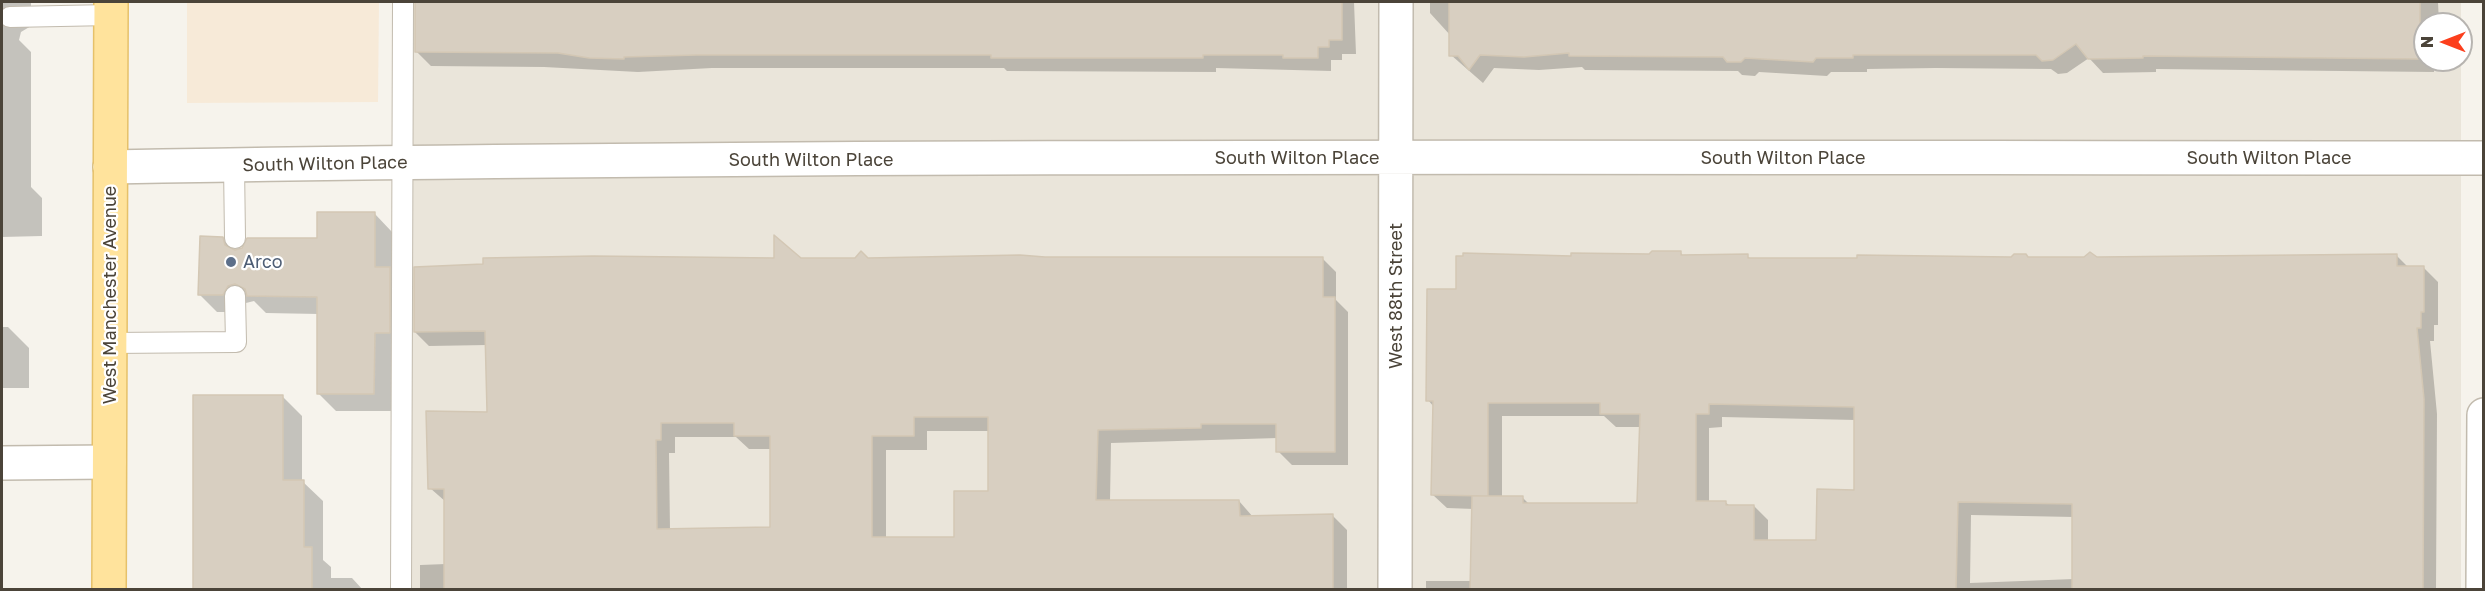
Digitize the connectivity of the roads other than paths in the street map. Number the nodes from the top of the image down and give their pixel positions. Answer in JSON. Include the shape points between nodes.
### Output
{"nodes":[{"id":1,"x":403,"y":2,"type":"edge"},
{"id":2,"x":1396,"y":2,"type":"edge"},
{"id":3,"x":111,"y":8,"type":"edge"},
{"id":4,"x":10,"y":17,"type":"dead end"},
{"id":5,"x":1396,"y":158,"type":"junction"},
{"id":6,"x":2484,"y":158,"type":"edge"},
{"id":7,"x":403,"y":162,"type":"junction"},
{"id":8,"x":234,"y":165,"type":"junction"},
{"id":9,"x":110,"y":167,"type":"junction"},
{"id":10,"x":235,"y":238,"type":"dead end"},
{"id":11,"x":235,"y":296,"type":"dead end"},
{"id":12,"x":110,"y":343,"type":"junction"},
{"id":13,"x":2484,"y":415,"type":"edge"},
{"id":14,"x":2483,"y":454,"type":"edge"},
{"id":15,"x":109,"y":462,"type":"junction"},
{"id":16,"x":2,"y":463,"type":"edge"},
{"id":17,"x":109,"y":590,"type":"edge"},
{"id":18,"x":401,"y":590,"type":"edge"},
{"id":19,"x":1395,"y":590,"type":"edge"},
{"id":20,"x":2483,"y":590,"type":"edge"}],
"edges":[{"from":1,"to":7,"type":"lane"},
{"from":2,"to":5,"type":"street","name":"West 88th Street"},
{"from":3,"to":4,"type":"lane"},
{"from":3,"to":9,"type":"main road","name":"West Manchester Avenue"},
{"from":5,"to":6,"type":"street","name":"South Wilton Place"},
{"from":5,"to":7,"type":"street","name":"South Wilton Place"},
{"from":5,"to":19,"type":"street","name":"West 88th Street"},
{"from":7,"to":8,"type":"street","name":"South Wilton Place"},
{"from":7,"to":18,"type":"lane"},
{"from":8,"to":9,"type":"street","name":"South Wilton Place"},
{"from":8,"to":10,"type":"lane"},
{"from":9,"to":12,"type":"main road","name":"West Manchester Avenue"},
{"from":11,"to":12,"type":"lane","via":[[236,342]]},
{"from":12,"to":15,"type":"main road","name":"West Manchester Avenue"},
{"from":13,"to":14,"type":"street"},
{"from":14,"to":20,"type":"street"},
{"from":15,"to":16,"type":"street"},
{"from":15,"to":17,"type":"main road","name":"West Manchester Avenue"}]}
